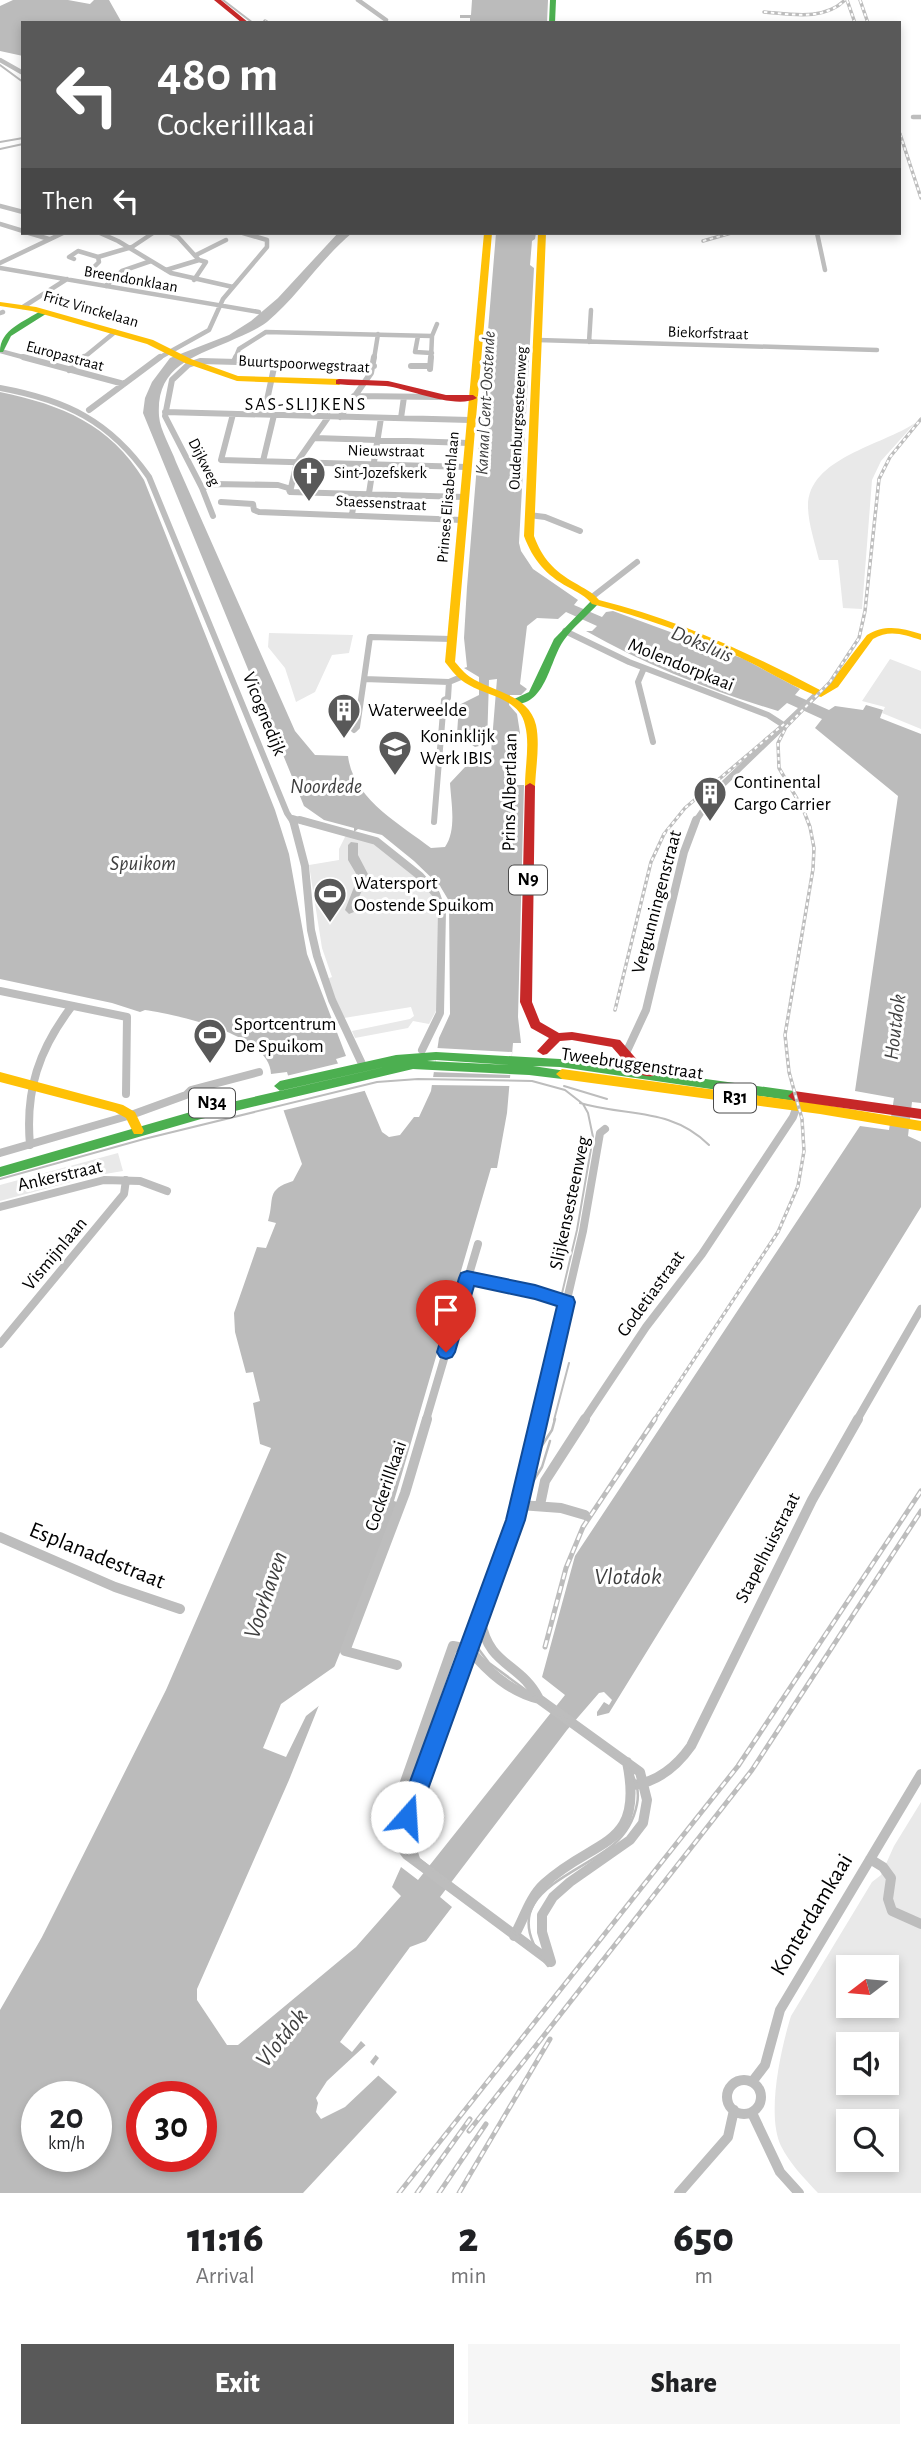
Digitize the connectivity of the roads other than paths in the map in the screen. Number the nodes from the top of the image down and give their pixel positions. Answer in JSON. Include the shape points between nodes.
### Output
{"nodes":[{"id":1,"x":217,"y":0,"type":"edge"},
{"id":2,"x":358,"y":0,"type":"edge"},
{"id":3,"x":553,"y":0,"type":"edge"},
{"id":4,"x":386,"y":20,"type":"dead end"},
{"id":5,"x":243,"y":21,"type":"edge"},
{"id":6,"x":552,"y":21,"type":"edge"},
{"id":7,"x":0,"y":60,"type":"edge"},
{"id":8,"x":21,"y":72,"type":"edge"},
{"id":9,"x":913,"y":117,"type":"dead end"},
{"id":10,"x":921,"y":117,"type":"edge"},
{"id":11,"x":0,"y":206,"type":"edge"},
{"id":12,"x":21,"y":211,"type":"edge"},
{"id":13,"x":0,"y":224,"type":"edge"},
{"id":14,"x":21,"y":230,"type":"edge"},
{"id":15,"x":36,"y":235,"type":"edge"},
{"id":16,"x":59,"y":235,"type":"edge"},
{"id":17,"x":105,"y":235,"type":"edge"},
{"id":18,"x":150,"y":235,"type":"edge"},
{"id":19,"x":172,"y":235,"type":"edge"},
{"id":20,"x":250,"y":235,"type":"edge"},
{"id":21,"x":271,"y":235,"type":"edge"},
{"id":22,"x":488,"y":235,"type":"edge"},
{"id":23,"x":542,"y":235,"type":"edge"},
{"id":24,"x":817,"y":235,"type":"edge"},
{"id":25,"x":50,"y":239,"type":"junction"},
{"id":26,"x":226,"y":240,"type":"dead end"},
{"id":27,"x":267,"y":240,"type":"junction"},
{"id":28,"x":132,"y":247,"type":"junction"},
{"id":29,"x":98,"y":257,"type":"junction"},
{"id":30,"x":197,"y":258,"type":"junction"},
{"id":31,"x":75,"y":259,"type":"dead end"},
{"id":32,"x":151,"y":261,"type":"junction"},
{"id":33,"x":0,"y":265,"type":"edge"},
{"id":34,"x":166,"y":270,"type":"junction"},
{"id":35,"x":825,"y":270,"type":"dead end"},
{"id":36,"x":90,"y":271,"type":"dead end"},
{"id":37,"x":67,"y":279,"type":"junction"},
{"id":38,"x":194,"y":280,"type":"junction"},
{"id":39,"x":106,"y":286,"type":"junction"},
{"id":40,"x":233,"y":287,"type":"junction"},
{"id":41,"x":23,"y":307,"type":"junction"},
{"id":42,"x":219,"y":307,"type":"junction"},
{"id":43,"x":1,"y":310,"type":"edge"},
{"id":44,"x":591,"y":310,"type":"dead end"},
{"id":45,"x":45,"y":312,"type":"junction"},
{"id":46,"x":259,"y":312,"type":"dead end"},
{"id":47,"x":436,"y":324,"type":"dead end"},
{"id":48,"x":115,"y":332,"type":"junction"},
{"id":49,"x":378,"y":334,"type":"junction"},
{"id":50,"x":418,"y":336,"type":"junction"},
{"id":51,"x":432,"y":336,"type":"junction"},
{"id":52,"x":538,"y":340,"type":"junction"},
{"id":53,"x":589,"y":342,"type":"junction"},
{"id":54,"x":2,"y":347,"type":"edge"},
{"id":55,"x":877,"y":350,"type":"dead end"},
{"id":56,"x":432,"y":353,"type":"junction"},
{"id":57,"x":182,"y":357,"type":"junction"},
{"id":58,"x":234,"y":362,"type":"junction"},
{"id":59,"x":275,"y":363,"type":"junction"},
{"id":60,"x":374,"y":366,"type":"junction"},
{"id":61,"x":411,"y":366,"type":"dead end"},
{"id":62,"x":69,"y":370,"type":"junction"},
{"id":63,"x":272,"y":381,"type":"junction"},
{"id":64,"x":362,"y":383,"type":"junction"},
{"id":65,"x":124,"y":384,"type":"junction"},
{"id":66,"x":0,"y":388,"type":"edge"},
{"id":67,"x":354,"y":396,"type":"junction"},
{"id":68,"x":404,"y":397,"type":"junction"},
{"id":69,"x":440,"y":397,"type":"junction"},
{"id":70,"x":473,"y":398,"type":"junction"},
{"id":71,"x":89,"y":410,"type":"dead end"},
{"id":72,"x":165,"y":412,"type":"junction"},
{"id":73,"x":233,"y":414,"type":"junction"},
{"id":74,"x":264,"y":414,"type":"junction"},
{"id":75,"x":274,"y":415,"type":"junction"},
{"id":76,"x":330,"y":416,"type":"junction"},
{"id":77,"x":340,"y":417,"type":"junction"},
{"id":78,"x":381,"y":418,"type":"junction"},
{"id":79,"x":401,"y":418,"type":"junction"},
{"id":80,"x":470,"y":420,"type":"junction"},
{"id":81,"x":315,"y":438,"type":"junction"},
{"id":82,"x":377,"y":440,"type":"junction"},
{"id":83,"x":469,"y":443,"type":"junction"},
{"id":84,"x":263,"y":461,"type":"junction"},
{"id":85,"x":297,"y":462,"type":"junction"},
{"id":86,"x":374,"y":464,"type":"junction"},
{"id":87,"x":467,"y":467,"type":"junction"},
{"id":88,"x":202,"y":488,"type":"junction"},
{"id":89,"x":290,"y":492,"type":"junction"},
{"id":90,"x":369,"y":493,"type":"junction"},
{"id":91,"x":355,"y":494,"type":"junction"},
{"id":92,"x":464,"y":496,"type":"junction"},
{"id":93,"x":221,"y":502,"type":"dead end"},
{"id":94,"x":352,"y":515,"type":"junction"},
{"id":95,"x":529,"y":515,"type":"junction"},
{"id":96,"x":213,"y":516,"type":"dead end"},
{"id":97,"x":462,"y":520,"type":"junction"},
{"id":98,"x":580,"y":531,"type":"dead end"},
{"id":99,"x":637,"y":562,"type":"dead end"},
{"id":100,"x":592,"y":603,"type":"junction"},
{"id":101,"x":567,"y":629,"type":"junction"},
{"id":102,"x":921,"y":637,"type":"edge"},
{"id":103,"x":452,"y":639,"type":"junction"},
{"id":104,"x":644,"y":668,"type":"junction"},
{"id":105,"x":365,"y":678,"type":"junction"},
{"id":106,"x":455,"y":679,"type":"junction"},
{"id":107,"x":814,"y":697,"type":"junction"},
{"id":108,"x":514,"y":701,"type":"junction"},
{"id":109,"x":785,"y":726,"type":"junction"},
{"id":110,"x":354,"y":730,"type":"dead end"},
{"id":111,"x":653,"y":742,"type":"dead end"},
{"id":112,"x":292,"y":818,"type":"junction"},
{"id":113,"x":434,"y":822,"type":"dead end"},
{"id":114,"x":0,"y":991,"type":"edge"},
{"id":115,"x":72,"y":1006,"type":"junction"},
{"id":116,"x":528,"y":1013,"type":"junction"},
{"id":117,"x":635,"y":1036,"type":"junction"},
{"id":118,"x":557,"y":1037,"type":"junction"},
{"id":119,"x":615,"y":1043,"type":"junction"},
{"id":120,"x":626,"y":1053,"type":"junction"},
{"id":121,"x":421,"y":1057,"type":"junction"},
{"id":122,"x":545,"y":1062,"type":"junction"},
{"id":123,"x":363,"y":1066,"type":"junction"},
{"id":124,"x":621,"y":1071,"type":"junction"},
{"id":125,"x":259,"y":1072,"type":"dead end"},
{"id":126,"x":344,"y":1075,"type":"junction"},
{"id":127,"x":650,"y":1075,"type":"junction"},
{"id":128,"x":0,"y":1077,"type":"edge"},
{"id":129,"x":589,"y":1078,"type":"junction"},
{"id":130,"x":29,"y":1085,"type":"junction"},
{"id":131,"x":126,"y":1094,"type":"dead end"},
{"id":132,"x":820,"y":1103,"type":"junction"},
{"id":133,"x":797,"y":1106,"type":"junction"},
{"id":134,"x":916,"y":1119,"type":"edge"},
{"id":135,"x":135,"y":1123,"type":"junction"},
{"id":136,"x":605,"y":1129,"type":"dead end"},
{"id":137,"x":30,"y":1145,"type":"junction"},
{"id":138,"x":0,"y":1153,"type":"edge"},
{"id":139,"x":0,"y":1164,"type":"edge"},
{"id":140,"x":0,"y":1172,"type":"edge"},
{"id":141,"x":126,"y":1180,"type":"junction"},
{"id":142,"x":167,"y":1191,"type":"dead end"},
{"id":143,"x":0,"y":1207,"type":"edge"},
{"id":144,"x":478,"y":1244,"type":"dead end"},
{"id":145,"x":467,"y":1278,"type":"junction"},
{"id":146,"x":567,"y":1302,"type":"junction"},
{"id":147,"x":921,"y":1309,"type":"edge"},
{"id":148,"x":0,"y":1344,"type":"edge"},
{"id":149,"x":520,"y":1505,"type":"junction"},
{"id":150,"x":540,"y":1505,"type":"junction"},
{"id":151,"x":585,"y":1516,"type":"dead end"},
{"id":152,"x":0,"y":1536,"type":"edge"},
{"id":153,"x":180,"y":1609,"type":"dead end"},
{"id":154,"x":481,"y":1615,"type":"junction"},
{"id":155,"x":469,"y":1649,"type":"junction"},
{"id":156,"x":397,"y":1665,"type":"dead end"},
{"id":157,"x":544,"y":1702,"type":"junction"},
{"id":158,"x":921,"y":1774,"type":"edge"},
{"id":159,"x":640,"y":1784,"type":"junction"},
{"id":160,"x":870,"y":1859,"type":"junction"},
{"id":161,"x":921,"y":1924,"type":"edge"},
{"id":162,"x":514,"y":1936,"type":"junction"},
{"id":163,"x":752,"y":2082,"type":"junction"},
{"id":164,"x":734,"y":2110,"type":"junction"},
{"id":165,"x":752,"y":2113,"type":"junction"},
{"id":166,"x":679,"y":2193,"type":"edge"},
{"id":167,"x":799,"y":2193,"type":"edge"}],
"edges":[{"from":1,"to":5,"type":"main road"},
{"from":2,"to":4,"type":"street"},
{"from":3,"to":6,"type":"main road"},
{"from":7,"to":8,"type":"street"},
{"from":9,"to":10,"type":"street"},
{"from":11,"to":12,"type":"street"},
{"from":13,"to":14,"type":"street"},
{"from":15,"to":25,"type":"street"},
{"from":16,"to":25,"type":"street"},
{"from":17,"to":28,"type":"street"},
{"from":18,"to":28,"type":"street"},
{"from":19,"to":30,"type":"street"},
{"from":20,"to":27,"type":"street"},
{"from":21,"to":27,"type":"street"},
{"from":22,"to":70,"type":"main road","name":"Prinses Elisabethlaan"},
{"from":23,"to":52,"type":"main road","name":"Oudenburgsesteenweg"},
{"from":24,"to":35,"type":"street"},
{"from":25,"to":33,"type":"street"},
{"from":26,"to":30,"type":"street"},
{"from":27,"to":40,"type":"street","via":[[264,252]]},
{"from":28,"to":29,"type":"street"},
{"from":28,"to":32,"type":"street"},
{"from":29,"to":31,"type":"street","via":[[78,251],[69,257]]},
{"from":29,"to":36,"type":"street","via":[[100,262]]},
{"from":30,"to":34,"type":"street"},
{"from":30,"to":38,"type":"street","via":[[207,264]]},
{"from":32,"to":34,"type":"street"},
{"from":32,"to":39,"type":"street","via":[[122,271]]},
{"from":33,"to":37,"type":"street","name":"Breendonklaan"},
{"from":34,"to":38,"type":"street"},
{"from":37,"to":39,"type":"street","name":"Breendonklaan"},
{"from":37,"to":41,"type":"street"},
{"from":38,"to":40,"type":"street"},
{"from":39,"to":42,"type":"street","name":"Breendonklaan"},
{"from":40,"to":42,"type":"street"},
{"from":41,"to":43,"type":"main road","name":"Fritz Vinckelaan"},
{"from":41,"to":45,"type":"main road","name":"Fritz Vinckelaan"},
{"from":42,"to":46,"type":"street","name":"Breendonklaan"},
{"from":42,"to":57,"type":"street","via":[[209,330]]},
{"from":44,"to":53,"type":"street"},
{"from":45,"to":48,"type":"main road","name":"Fritz Vinckelaan"},
{"from":45,"to":54,"type":"main road","via":[[10,333]]},
{"from":47,"to":51,"type":"street"},
{"from":48,"to":57,"type":"main road","name":"Fritz Vinckelaan"},
{"from":48,"to":62,"type":"street"},
{"from":49,"to":50,"type":"street"},
{"from":49,"to":58,"type":"street","via":[[294,332],[293,338],[255,337],[239,349]]},
{"from":49,"to":60,"type":"street"},
{"from":50,"to":51,"type":"street"},
{"from":50,"to":56,"type":"street","via":[[415,352]]},
{"from":51,"to":56,"type":"street"},
{"from":52,"to":53,"type":"street","name":"Biekorfstraat"},
{"from":52,"to":95,"type":"main road","name":"Oudenburgsesteenweg"},
{"from":53,"to":55,"type":"street","name":"Biekorfstraat"},
{"from":54,"to":62,"type":"street","name":"Europastraat"},
{"from":56,"to":61,"type":"street","via":[[430,368]]},
{"from":57,"to":58,"type":"street"},
{"from":57,"to":63,"type":"main road","name":"Buurtspoorwegstraat","via":[[229,376]]},
{"from":57,"to":65,"type":"street"},
{"from":57,"to":72,"type":"street"},
{"from":58,"to":59,"type":"street"},
{"from":59,"to":60,"type":"street"},
{"from":59,"to":63,"type":"street"},
{"from":60,"to":64,"type":"street"},
{"from":62,"to":65,"type":"street","name":"Europastraat"},
{"from":63,"to":64,"type":"main road","name":"Buurtspoorwegstraat"},
{"from":63,"to":74,"type":"street"},
{"from":64,"to":67,"type":"street"},
{"from":64,"to":69,"type":"main road","name":"Buurtspoorwegstraat","via":[[402,386]]},
{"from":65,"to":71,"type":"street"},
{"from":66,"to":112,"type":"street","name":"Vicognedijk","via":[[62,406],[107,428],[138,460],[159,496]]},
{"from":67,"to":68,"type":"street"},
{"from":67,"to":77,"type":"street"},
{"from":68,"to":69,"type":"street"},
{"from":68,"to":79,"type":"street"},
{"from":69,"to":70,"type":"main road","name":"Buurtspoorwegstraat"},
{"from":70,"to":80,"type":"main road","name":"Prinses Elisabethlaan"},
{"from":72,"to":73,"type":"street"},
{"from":72,"to":88,"type":"street","name":"Dijkweg"},
{"from":73,"to":74,"type":"street"},
{"from":73,"to":84,"type":"street","name":"Nieuwstraat","via":[[221,460]]},
{"from":74,"to":75,"type":"street"},
{"from":75,"to":76,"type":"street"},
{"from":75,"to":84,"type":"street"},
{"from":76,"to":77,"type":"street"},
{"from":76,"to":81,"type":"street"},
{"from":77,"to":78,"type":"street"},
{"from":78,"to":79,"type":"street"},
{"from":78,"to":82,"type":"street"},
{"from":79,"to":80,"type":"street"},
{"from":80,"to":83,"type":"main road","name":"Prinses Elisabethlaan"},
{"from":81,"to":82,"type":"street"},
{"from":81,"to":85,"type":"street"},
{"from":82,"to":83,"type":"street"},
{"from":82,"to":86,"type":"street"},
{"from":83,"to":87,"type":"main road","name":"Prinses Elisabethlaan"},
{"from":84,"to":85,"type":"street","name":"Nieuwstraat"},
{"from":85,"to":86,"type":"street","name":"Nieuwstraat"},
{"from":85,"to":89,"type":"street"},
{"from":86,"to":87,"type":"street","name":"Nieuwstraat"},
{"from":86,"to":90,"type":"street"},
{"from":87,"to":92,"type":"main road","name":"Prinses Elisabethlaan"},
{"from":88,"to":89,"type":"street","via":[[214,484],[278,485]]},
{"from":88,"to":96,"type":"street","name":"Dijkweg"},
{"from":89,"to":91,"type":"street"},
{"from":90,"to":91,"type":"street"},
{"from":90,"to":92,"type":"street"},
{"from":91,"to":94,"type":"street"},
{"from":92,"to":97,"type":"main road","name":"Prinses Elisabethlaan"},
{"from":93,"to":94,"type":"street","name":"Staessenstraat","via":[[253,504],[259,512]]},
{"from":94,"to":97,"type":"street","name":"Staessenstraat"},
{"from":95,"to":98,"type":"street"},
{"from":95,"to":100,"type":"main road","name":"Oudenburgsesteenweg","via":[[529,536],[537,560]]},
{"from":97,"to":103,"type":"main road","name":"Prinses Elisabethlaan"},
{"from":99,"to":100,"type":"street"},
{"from":100,"to":101,"type":"main road"},
{"from":100,"to":107,"type":"main road","name":"Oudenburgsesteenweg","via":[[620,607],[751,658]]},
{"from":101,"to":104,"type":"street","name":"Molendorpkaai"},
{"from":101,"to":108,"type":"main road","via":[[533,694]]},
{"from":102,"to":107,"type":"main road","via":[[891,628],[874,633],[847,672],[827,693]]},
{"from":103,"to":105,"type":"street","via":[[370,637]]},
{"from":103,"to":106,"type":"main road","name":"Prinses Elisabethlaan"},
{"from":104,"to":109,"type":"street","name":"Molendorpkaai","via":[[768,715]]},
{"from":104,"to":111,"type":"street","via":[[638,682]]},
{"from":105,"to":106,"type":"street"},
{"from":105,"to":110,"type":"street"},
{"from":106,"to":108,"type":"main road"},
{"from":106,"to":113,"type":"street","name":"Prinses Elisabethlaan","via":[[444,700]]},
{"from":107,"to":109,"type":"street","name":"Vergunningenstraat"},
{"from":108,"to":116,"type":"main road","name":"Prins Albertlaan","number":"N9","via":[[529,715],[531,725]]},
{"from":109,"to":117,"type":"street","name":"Vergunningenstraat","via":[[711,796],[697,818]]},
{"from":112,"to":121,"type":"street","via":[[376,841],[436,894],[442,911],[440,1013]]},
{"from":112,"to":123,"type":"street","name":"Vicognedijk","via":[[305,866],[317,956]]},
{"from":114,"to":115,"type":"street"},
{"from":115,"to":130,"type":"street","via":[[50,1036]]},
{"from":115,"to":131,"type":"street","via":[[127,1017]]},
{"from":116,"to":118,"type":"main road","via":[[538,1030]]},
{"from":116,"to":122,"type":"main road","name":"Prins Albertlaan","number":"N9"},
{"from":117,"to":119,"type":"street"},
{"from":117,"to":120,"type":"street","name":"Vergunningenstraat"},
{"from":118,"to":119,"type":"main road","name":"Tweebruggenstraat"},
{"from":118,"to":122,"type":"main road","name":"Tweebruggenstraat"},
{"from":119,"to":120,"type":"main road","name":"Tweebruggenstraat"},
{"from":120,"to":124,"type":"main road"},
{"from":120,"to":127,"type":"main road","name":"Tweebruggenstraat"},
{"from":121,"to":122,"type":"main road","name":"Tweebruggenstraat","number":"N34"},
{"from":121,"to":123,"type":"main road","number":"N34"},
{"from":121,"to":126,"type":"main road","number":"N34"},
{"from":122,"to":124,"type":"main road","name":"Tweebruggenstraat","number":"R31"},
{"from":122,"to":129,"type":"main road","name":"Tweebruggenstraat","number":"R31"},
{"from":123,"to":126,"type":"main road","number":"N34"},
{"from":124,"to":127,"type":"main road","name":"Tweebruggenstraat","number":"R31"},
{"from":124,"to":129,"type":"main road"},
{"from":125,"to":135,"type":"street","via":[[191,1090]]},
{"from":126,"to":135,"type":"main road","number":"N34"},
{"from":127,"to":132,"type":"main road","name":"Tweebruggenstraat","number":"R31"},
{"from":128,"to":130,"type":"main road"},
{"from":129,"to":133,"type":"main road","name":"Tweebruggenstraat","number":"R31"},
{"from":130,"to":135,"type":"main road","via":[[119,1108]]},
{"from":130,"to":137,"type":"street"},
{"from":132,"to":133,"type":"main road","name":"Tweebruggenstraat","number":"R31"},
{"from":132,"to":134,"type":"main road","name":"Tweebruggenstraat","number":"R31"},
{"from":133,"to":150,"type":"street","name":"Godetiastraat","via":[[709,1244],[646,1327],[553,1466]]},
{"from":135,"to":137,"type":"street"},
{"from":135,"to":139,"type":"main road","number":"N34"},
{"from":135,"to":140,"type":"main road","number":"N34"},
{"from":136,"to":146,"type":"street","name":"Slijkensesteenweg","via":[[600,1133]]},
{"from":137,"to":138,"type":"street"},
{"from":141,"to":142,"type":"street","name":"Ankerstraat"},
{"from":141,"to":143,"type":"street","name":"Ankerstraat","via":[[94,1181]]},
{"from":141,"to":148,"type":"street","name":"Vismijnlaan","via":[[124,1194]]},
{"from":144,"to":145,"type":"street","name":"Cockerillkaai"},
{"from":145,"to":146,"type":"street"},
{"from":145,"to":156,"type":"street","name":"Cockerillkaai","via":[[405,1493],[345,1651]]},
{"from":146,"to":149,"type":"street","name":"Slijkensesteenweg"},
{"from":147,"to":159,"type":"street","name":"Stapelhuisstraat","via":[[812,1500],[691,1746],[671,1769]]},
{"from":149,"to":150,"type":"street"},
{"from":149,"to":154,"type":"street","name":"Slijkensesteenweg"},
{"from":150,"to":151,"type":"street"},
{"from":152,"to":153,"type":"street","name":"Esplanadestraat","via":[[115,1587]]},
{"from":154,"to":155,"type":"street","name":"Slijkensesteenweg"},
{"from":154,"to":157,"type":"street","via":[[488,1648],[536,1688]]},
{"from":155,"to":157,"type":"street","via":[[506,1683]]},
{"from":155,"to":162,"type":"street","name":"Slijkensesteenweg","via":[[407,1817],[408,1837],[415,1859]]},
{"from":157,"to":159,"type":"street","via":[[627,1762]]},
{"from":158,"to":160,"type":"street","name":"Konterdamkaai"},
{"from":159,"to":162,"type":"street","via":[[624,1825],[601,1848],[545,1882]]},
{"from":159,"to":162,"type":"street","name":"Slijkensesteenweg","via":[[647,1811],[634,1834],[621,1849],[558,1891],[542,1914],[550,1964]]},
{"from":160,"to":161,"type":"street","via":[[891,1878],[888,1899],[892,1910]]},
{"from":160,"to":163,"type":"street","name":"Konterdamkaai","via":[[780,2010],[765,2065]]},
{"from":163,"to":164,"type":"street","via":[[740,2079],[730,2086],[728,2098]]},
{"from":163,"to":165,"type":"street","via":[[760,2101]]},
{"from":164,"to":165,"type":"street"},
{"from":164,"to":166,"type":"street","via":[[731,2133]]},
{"from":165,"to":167,"type":"street","via":[[780,2172]]}]}
